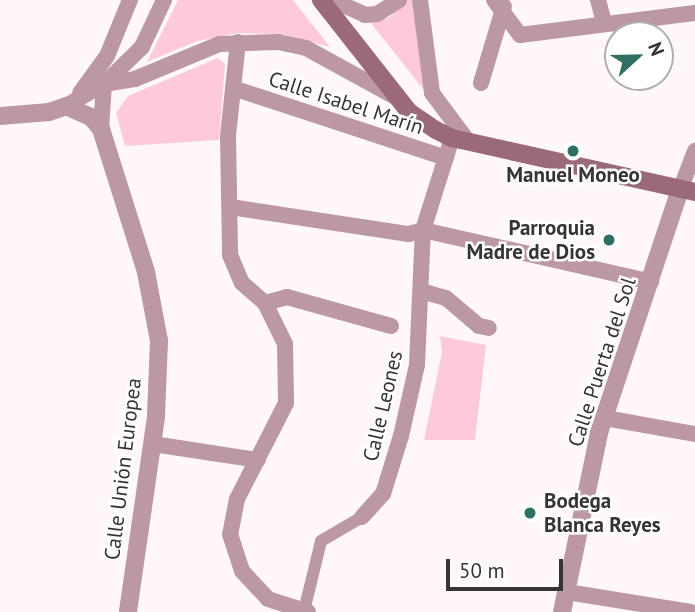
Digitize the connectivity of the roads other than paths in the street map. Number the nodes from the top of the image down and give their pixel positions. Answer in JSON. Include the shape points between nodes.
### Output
{"nodes":[{"id":1,"x":130,"y":0,"type":"edge"},
{"id":2,"x":164,"y":0,"type":"edge"},
{"id":3,"x":321,"y":0,"type":"edge"},
{"id":4,"x":332,"y":0,"type":"edge"},
{"id":5,"x":399,"y":0,"type":"edge"},
{"id":6,"x":420,"y":0,"type":"edge"},
{"id":7,"x":598,"y":0,"type":"edge"},
{"id":8,"x":501,"y":4,"type":"edge"},
{"id":9,"x":695,"y":13,"type":"edge"},
{"id":10,"x":622,"y":21,"type":"edge"},
{"id":11,"x":604,"y":23,"type":"joint"},
{"id":12,"x":238,"y":42,"type":"junction"},
{"id":13,"x":481,"y":83,"type":"dead end"},
{"id":14,"x":104,"y":84,"type":"junction"},
{"id":15,"x":233,"y":88,"type":"junction"},
{"id":16,"x":397,"y":98,"type":"junction"},
{"id":17,"x":66,"y":106,"type":"junction"},
{"id":18,"x":0,"y":116,"type":"edge"},
{"id":19,"x":101,"y":129,"type":"junction"},
{"id":20,"x":460,"y":139,"type":"junction"},
{"id":21,"x":695,"y":151,"type":"edge"},
{"id":22,"x":446,"y":158,"type":"junction"},
{"id":23,"x":687,"y":191,"type":"edge"},
{"id":24,"x":230,"y":206,"type":"junction"},
{"id":25,"x":423,"y":230,"type":"junction"},
{"id":26,"x":651,"y":282,"type":"junction"},
{"id":27,"x":421,"y":291,"type":"junction"},
{"id":28,"x":265,"y":303,"type":"junction"},
{"id":29,"x":391,"y":326,"type":"dead end"},
{"id":30,"x":489,"y":328,"type":"dead end"},
{"id":31,"x":605,"y":418,"type":"junction"},
{"id":32,"x":695,"y":434,"type":"edge"},
{"id":33,"x":153,"y":444,"type":"junction"},
{"id":34,"x":258,"y":460,"type":"junction"},
{"id":35,"x":362,"y":517,"type":"joint"},
{"id":36,"x":567,"y":592,"type":"junction"},
{"id":37,"x":306,"y":611,"type":"edge"},
{"id":38,"x":128,"y":612,"type":"edge"},
{"id":39,"x":562,"y":612,"type":"edge"},
{"id":40,"x":690,"y":612,"type":"edge"}],
"edges":[{"from":1,"to":17,"type":"street","via":[[107,56]]},
{"from":2,"to":14,"type":"street","via":[[142,47]]},
{"from":3,"to":16,"type":"main road"},
{"from":4,"to":5,"type":"street","via":[[365,15],[377,14]]},
{"from":6,"to":20,"type":"street","via":[[432,93]]},
{"from":7,"to":11,"type":"street"},
{"from":8,"to":11,"type":"street","via":[[520,35]]},
{"from":8,"to":13,"type":"street"},
{"from":9,"to":10,"type":"street"},
{"from":12,"to":14,"type":"street","via":[[191,52],[135,79]]},
{"from":12,"to":15,"type":"street"},
{"from":12,"to":16,"type":"street","via":[[306,48]]},
{"from":14,"to":17,"type":"street"},
{"from":14,"to":19,"type":"street","name":"Calle Unión Europea"},
{"from":15,"to":22,"type":"street","name":"Calle Isabel Marín"},
{"from":15,"to":24,"type":"street","via":[[228,136]]},
{"from":16,"to":20,"type":"main road","via":[[424,123]]},
{"from":17,"to":18,"type":"street","via":[[38,114]]},
{"from":17,"to":19,"type":"street","via":[[91,117]]},
{"from":19,"to":33,"type":"street","name":"Calle Unión Europea","via":[[146,272],[159,341]]},
{"from":20,"to":22,"type":"street","name":"Calle Leones"},
{"from":20,"to":23,"type":"main road"},
{"from":21,"to":23,"type":"street"},
{"from":22,"to":25,"type":"street","name":"Calle Leones"},
{"from":23,"to":26,"type":"street","name":"Calle Puerta del Sol"},
{"from":24,"to":25,"type":"street","via":[[409,234]]},
{"from":24,"to":28,"type":"street","via":[[230,255],[242,283]]},
{"from":25,"to":26,"type":"street"},
{"from":25,"to":27,"type":"street","name":"Calle Leones"},
{"from":26,"to":31,"type":"street","name":"Calle Puerta del Sol"},
{"from":27,"to":30,"type":"street","via":[[446,298],[479,326]]},
{"from":27,"to":35,"type":"street","name":"Calle Leones","via":[[417,365],[401,436],[383,494]]},
{"from":28,"to":29,"type":"street","via":[[287,297]]},
{"from":28,"to":34,"type":"street","via":[[285,344],[285,403]]},
{"from":31,"to":32,"type":"street"},
{"from":31,"to":36,"type":"street","name":"Calle Puerta del Sol"},
{"from":33,"to":34,"type":"street"},
{"from":33,"to":38,"type":"street","name":"Calle Unión Europea"},
{"from":34,"to":37,"type":"street","via":[[237,499],[230,534],[242,571],[268,599]]},
{"from":35,"to":37,"type":"street","name":"Calle Leones","via":[[321,541]]},
{"from":36,"to":39,"type":"street","name":"Calle Puerta del Sol"},
{"from":36,"to":40,"type":"street"}]}
